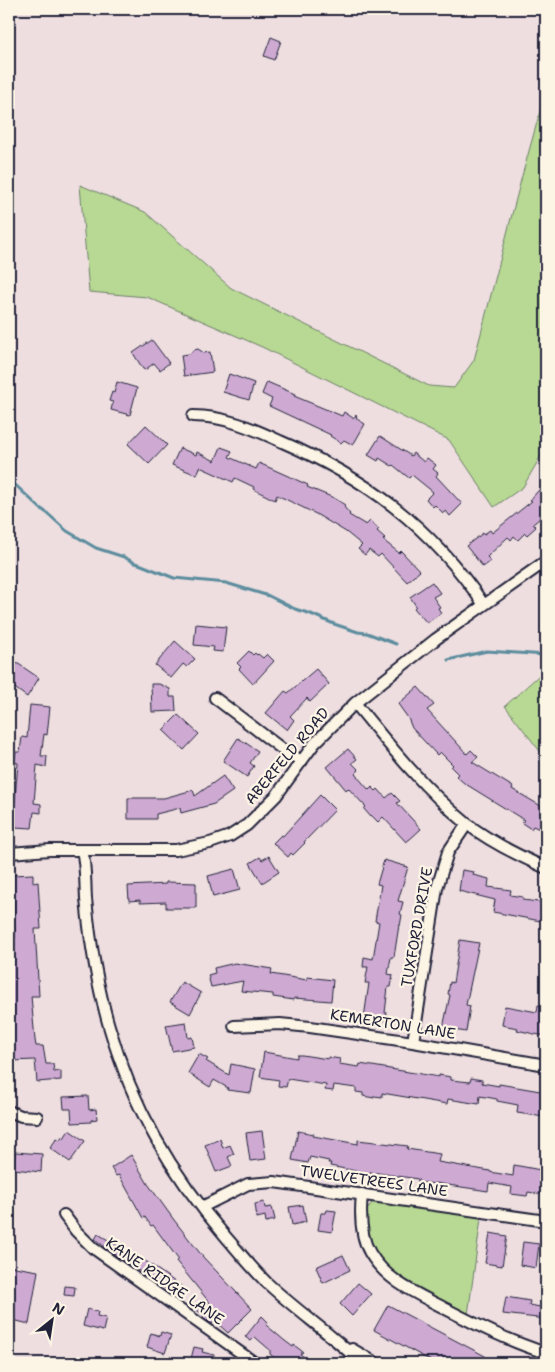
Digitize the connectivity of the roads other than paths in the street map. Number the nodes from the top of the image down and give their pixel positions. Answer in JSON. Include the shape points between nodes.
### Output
{"nodes":[{"id":1,"x":193,"y":416,"type":"dead end"},
{"id":2,"x":546,"y":561,"type":"edge"},
{"id":3,"x":484,"y":605,"type":"junction"},
{"id":4,"x":215,"y":698,"type":"dead end"},
{"id":5,"x":354,"y":703,"type":"junction"},
{"id":6,"x":302,"y":761,"type":"junction"},
{"id":7,"x":467,"y":824,"type":"junction"},
{"id":8,"x":82,"y":850,"type":"junction"},
{"id":9,"x":9,"y":853,"type":"edge"},
{"id":10,"x":546,"y":868,"type":"edge"},
{"id":11,"x":234,"y":1026,"type":"dead end"},
{"id":12,"x":413,"y":1042,"type":"junction"},
{"id":13,"x":546,"y":1065,"type":"edge"},
{"id":14,"x":9,"y":1111,"type":"edge"},
{"id":15,"x":36,"y":1117,"type":"dead end"},
{"id":16,"x":362,"y":1194,"type":"junction"},
{"id":17,"x":202,"y":1208,"type":"junction"},
{"id":18,"x":64,"y":1215,"type":"dead end"},
{"id":19,"x":546,"y":1221,"type":"edge"},
{"id":20,"x":340,"y":1343,"type":"junction"},
{"id":21,"x":546,"y":1353,"type":"edge"},
{"id":22,"x":255,"y":1363,"type":"edge"},
{"id":23,"x":361,"y":1363,"type":"edge"},
{"id":24,"x":376,"y":1363,"type":"edge"}],
"edges":[{"from":1,"to":3,"type":"street","via":[[235,422],[258,431],[306,452],[373,490],[414,523],[448,557]]},
{"from":2,"to":3,"type":"street","name":"ABERFELD ROAD"},
{"from":3,"to":5,"type":"street","name":"ABERFELD ROAD"},
{"from":4,"to":6,"type":"street"},
{"from":5,"to":6,"type":"street","name":"ABERFELD ROAD","via":[[325,731]]},
{"from":5,"to":7,"type":"street","via":[[416,776]]},
{"from":6,"to":8,"type":"street","name":"ABERFELD ROAD","via":[[276,796],[247,825],[230,836],[176,850]]},
{"from":7,"to":10,"type":"street","via":[[499,845]]},
{"from":7,"to":12,"type":"street","name":"TUXFORD DRIVE","via":[[448,852],[439,880]]},
{"from":8,"to":9,"type":"street","name":"ABERFELD ROAD"},
{"from":8,"to":17,"type":"street","via":[[94,958],[109,1025],[133,1096],[174,1170]]},
{"from":11,"to":12,"type":"street","name":"KEMERTON LANE","via":[[310,1026]]},
{"from":12,"to":13,"type":"street","name":"KEMERTON LANE"},
{"from":14,"to":15,"type":"street"},
{"from":16,"to":17,"type":"street","name":"TWELVETREES LANE","via":[[262,1182],[237,1188]]},
{"from":16,"to":19,"type":"street","name":"TWELVETREES LANE"},
{"from":16,"to":21,"type":"street","via":[[364,1238],[369,1252],[388,1275],[402,1286],[504,1338]]},
{"from":17,"to":20,"type":"street","via":[[264,1280]]},
{"from":18,"to":22,"type":"street","name":"KANE RIDGE LANE","via":[[92,1248]]},
{"from":20,"to":23,"type":"street"},
{"from":20,"to":24,"type":"street"}]}
